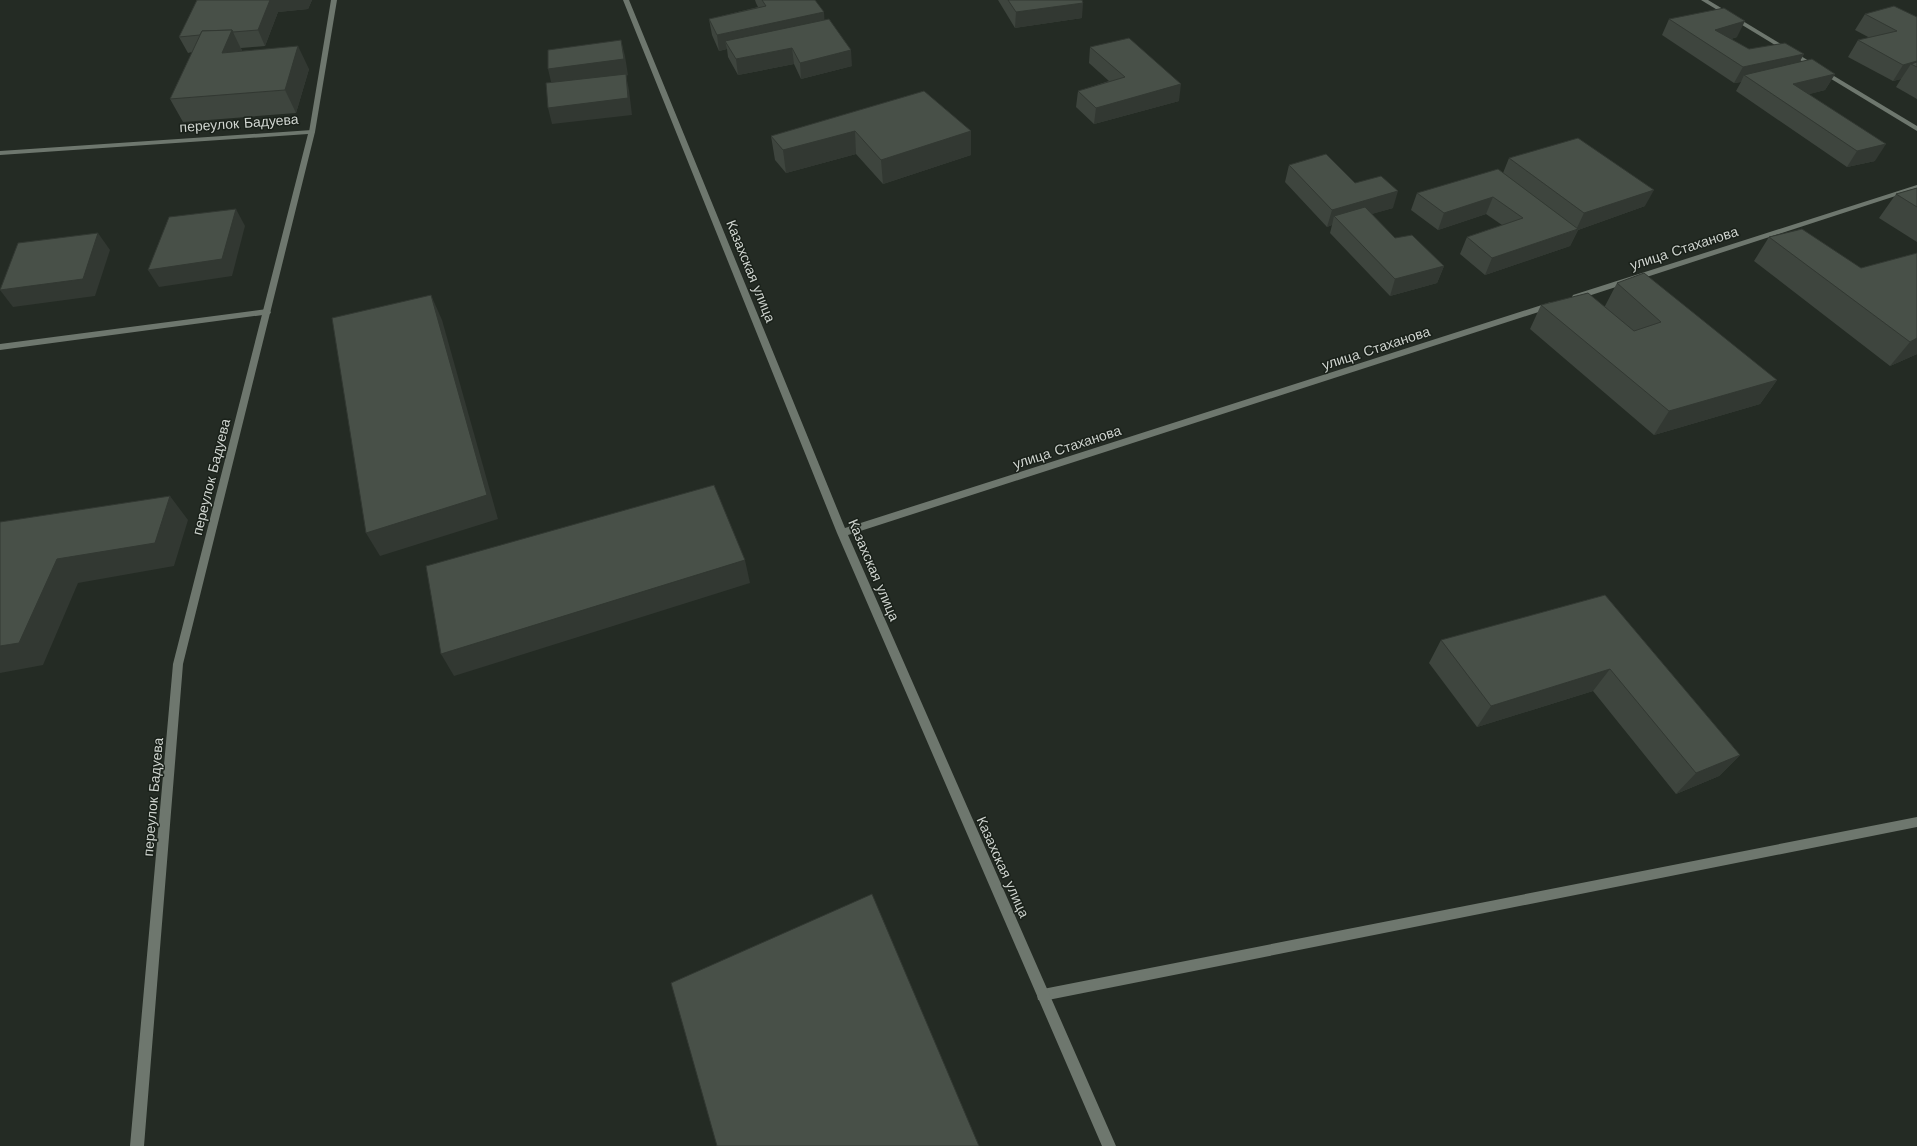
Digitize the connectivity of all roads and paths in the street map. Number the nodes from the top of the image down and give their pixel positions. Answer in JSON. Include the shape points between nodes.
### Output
{"nodes":[{"id":1,"x":334,"y":0,"type":"edge"},
{"id":2,"x":626,"y":0,"type":"edge"},
{"id":3,"x":1704,"y":0,"type":"edge"},
{"id":4,"x":1917,"y":129,"type":"edge"},
{"id":5,"x":312,"y":132,"type":"junction"},
{"id":6,"x":0,"y":153,"type":"edge"},
{"id":7,"x":1917,"y":187,"type":"edge"},
{"id":8,"x":267,"y":312,"type":"junction"},
{"id":9,"x":0,"y":347,"type":"edge"},
{"id":10,"x":842,"y":533,"type":"junction"},
{"id":11,"x":1917,"y":822,"type":"edge"},
{"id":12,"x":1043,"y":994,"type":"junction"},
{"id":13,"x":137,"y":1146,"type":"edge"},
{"id":14,"x":1110,"y":1146,"type":"edge"}],
"edges":[{"from":1,"to":5,"type":"street"},
{"from":2,"to":10,"type":"street","name":"Казахская улица"},
{"from":3,"to":4,"type":"street"},
{"from":5,"to":6,"type":"street","name":"переулок Бадуева"},
{"from":5,"to":8,"type":"street","name":"переулок Бадуева"},
{"from":7,"to":10,"type":"street","name":"улица Стаханова"},
{"from":8,"to":9,"type":"street"},
{"from":8,"to":13,"type":"street","name":"переулок Бадуева","via":[[178,664]]},
{"from":10,"to":12,"type":"street","name":"Казахская улица"},
{"from":11,"to":12,"type":"street"},
{"from":12,"to":14,"type":"street","name":"Казахская улица"}]}
